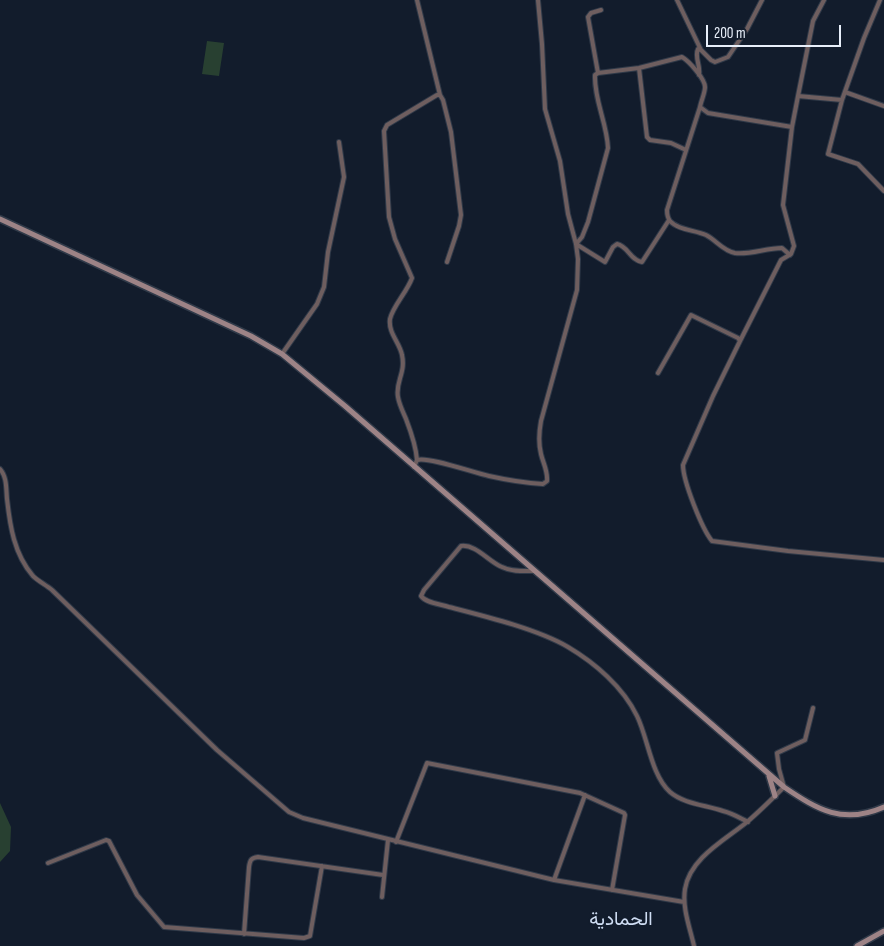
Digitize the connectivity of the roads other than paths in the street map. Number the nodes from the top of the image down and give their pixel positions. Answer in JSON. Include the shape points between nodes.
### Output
{"nodes":[{"id":1,"x":417,"y":0,"type":"edge"},
{"id":2,"x":538,"y":0,"type":"edge"},
{"id":3,"x":677,"y":0,"type":"edge"},
{"id":4,"x":762,"y":0,"type":"edge"},
{"id":5,"x":824,"y":0,"type":"edge"},
{"id":6,"x":880,"y":0,"type":"edge"},
{"id":7,"x":601,"y":10,"type":"dead end"},
{"id":8,"x":701,"y":50,"type":"junction"},
{"id":9,"x":639,"y":68,"type":"junction"},
{"id":10,"x":598,"y":73,"type":"junction"},
{"id":11,"x":699,"y":75,"type":"junction"},
{"id":12,"x":845,"y":92,"type":"junction"},
{"id":13,"x":440,"y":96,"type":"junction"},
{"id":14,"x":798,"y":96,"type":"junction"},
{"id":15,"x":842,"y":100,"type":"junction"},
{"id":16,"x":884,"y":106,"type":"edge"},
{"id":17,"x":700,"y":107,"type":"junction"},
{"id":18,"x":792,"y":127,"type":"junction"},
{"id":19,"x":339,"y":142,"type":"dead end"},
{"id":20,"x":686,"y":150,"type":"junction"},
{"id":21,"x":884,"y":191,"type":"edge"},
{"id":22,"x":0,"y":219,"type":"edge"},
{"id":23,"x":669,"y":220,"type":"junction"},
{"id":24,"x":576,"y":244,"type":"junction"},
{"id":25,"x":790,"y":255,"type":"junction"},
{"id":26,"x":447,"y":262,"type":"dead end"},
{"id":27,"x":740,"y":341,"type":"junction"},
{"id":28,"x":282,"y":354,"type":"junction"},
{"id":29,"x":658,"y":373,"type":"dead end"},
{"id":30,"x":418,"y":460,"type":"junction"},
{"id":31,"x":414,"y":467,"type":"junction"},
{"id":32,"x":0,"y":469,"type":"edge"},
{"id":33,"x":884,"y":560,"type":"edge"},
{"id":34,"x":534,"y":571,"type":"junction"},
{"id":35,"x":813,"y":708,"type":"dead end"},
{"id":36,"x":768,"y":773,"type":"junction"},
{"id":37,"x":784,"y":787,"type":"junction"},
{"id":38,"x":586,"y":795,"type":"junction"},
{"id":39,"x":775,"y":796,"type":"junction"},
{"id":40,"x":884,"y":807,"type":"edge"},
{"id":41,"x":748,"y":822,"type":"junction"},
{"id":42,"x":388,"y":840,"type":"junction"},
{"id":43,"x":396,"y":842,"type":"junction"},
{"id":44,"x":48,"y":863,"type":"dead end"},
{"id":45,"x":322,"y":866,"type":"junction"},
{"id":46,"x":383,"y":875,"type":"junction"},
{"id":47,"x":554,"y":880,"type":"junction"},
{"id":48,"x":612,"y":890,"type":"junction"},
{"id":49,"x":382,"y":897,"type":"dead end"},
{"id":50,"x":684,"y":902,"type":"junction"},
{"id":51,"x":884,"y":931,"type":"edge"},
{"id":52,"x":244,"y":934,"type":"junction"},
{"id":53,"x":694,"y":946,"type":"edge"},
{"id":54,"x":857,"y":946,"type":"edge"}],
"edges":[{"from":1,"to":13,"type":"street"},
{"from":2,"to":24,"type":"street","via":[[545,109],[560,161]]},
{"from":3,"to":8,"type":"street"},
{"from":4,"to":8,"type":"street","via":[[728,57],[715,62]]},
{"from":5,"to":14,"type":"street","via":[[813,20]]},
{"from":6,"to":12,"type":"street"},
{"from":7,"to":10,"type":"street","via":[[588,17]]},
{"from":8,"to":11,"type":"street","via":[[698,49],[696,54]]},
{"from":9,"to":10,"type":"street"},
{"from":9,"to":11,"type":"street","via":[[682,57]]},
{"from":9,"to":20,"type":"street","via":[[647,137]]},
{"from":10,"to":24,"type":"street","via":[[594,75],[594,88],[608,148],[588,222]]},
{"from":11,"to":17,"type":"street","via":[[706,85]]},
{"from":12,"to":15,"type":"street"},
{"from":12,"to":16,"type":"street"},
{"from":13,"to":26,"type":"street","via":[[451,132],[461,215]]},
{"from":13,"to":30,"type":"street","via":[[387,125],[384,130],[389,217],[412,278],[392,314],[390,324],[403,358],[398,396]]},
{"from":14,"to":15,"type":"street"},
{"from":14,"to":18,"type":"street"},
{"from":15,"to":21,"type":"street","via":[[828,154],[858,164]]},
{"from":17,"to":18,"type":"street","via":[[708,113]]},
{"from":17,"to":20,"type":"street"},
{"from":18,"to":25,"type":"street","via":[[783,205],[794,246]]},
{"from":19,"to":28,"type":"street","via":[[344,177],[324,287],[317,304]]},
{"from":20,"to":23,"type":"street","via":[[667,210]]},
{"from":22,"to":28,"type":"main road","via":[[251,336]]},
{"from":23,"to":24,"type":"street","via":[[642,262],[634,259],[622,245],[613,247],[606,262]]},
{"from":23,"to":25,"type":"street","via":[[711,237],[729,252],[782,248]]},
{"from":24,"to":30,"type":"street","via":[[576,290],[538,437],[547,481],[543,484],[518,482],[427,458]]},
{"from":25,"to":27,"type":"street","via":[[781,260]]},
{"from":27,"to":29,"type":"street","via":[[691,315]]},
{"from":27,"to":33,"type":"street","via":[[683,465],[684,476],[710,538],[715,542]]},
{"from":28,"to":31,"type":"main road"},
{"from":30,"to":31,"type":"street"},
{"from":31,"to":34,"type":"main road"},
{"from":32,"to":42,"type":"street","via":[[5,476],[13,538],[33,576],[52,590],[217,750],[289,812]]},
{"from":34,"to":36,"type":"main road"},
{"from":34,"to":41,"type":"street","via":[[509,570],[468,546],[461,546],[448,558],[422,596],[424,600],[541,635],[567,646],[620,690],[637,716],[652,761],[666,788],[681,799],[724,811]]},
{"from":35,"to":37,"type":"street","via":[[806,738],[777,753]]},
{"from":36,"to":37,"type":"main road"},
{"from":36,"to":39,"type":"main road"},
{"from":37,"to":39,"type":"street"},
{"from":37,"to":40,"type":"main road","via":[[828,813],[855,815]]},
{"from":38,"to":43,"type":"street","via":[[427,763]]},
{"from":38,"to":47,"type":"street"},
{"from":38,"to":48,"type":"street","via":[[625,815]]},
{"from":39,"to":41,"type":"street"},
{"from":41,"to":50,"type":"street","via":[[699,862],[688,878]]},
{"from":42,"to":43,"type":"street"},
{"from":42,"to":46,"type":"street"},
{"from":43,"to":47,"type":"street"},
{"from":44,"to":52,"type":"street","via":[[106,840],[137,895],[164,927]]},
{"from":45,"to":46,"type":"street"},
{"from":45,"to":52,"type":"street","via":[[309,937]]},
{"from":45,"to":52,"type":"street","via":[[253,858],[249,866]]},
{"from":46,"to":49,"type":"street"},
{"from":47,"to":48,"type":"street"},
{"from":48,"to":50,"type":"street"},
{"from":50,"to":53,"type":"street"},
{"from":51,"to":54,"type":"main road"}]}
